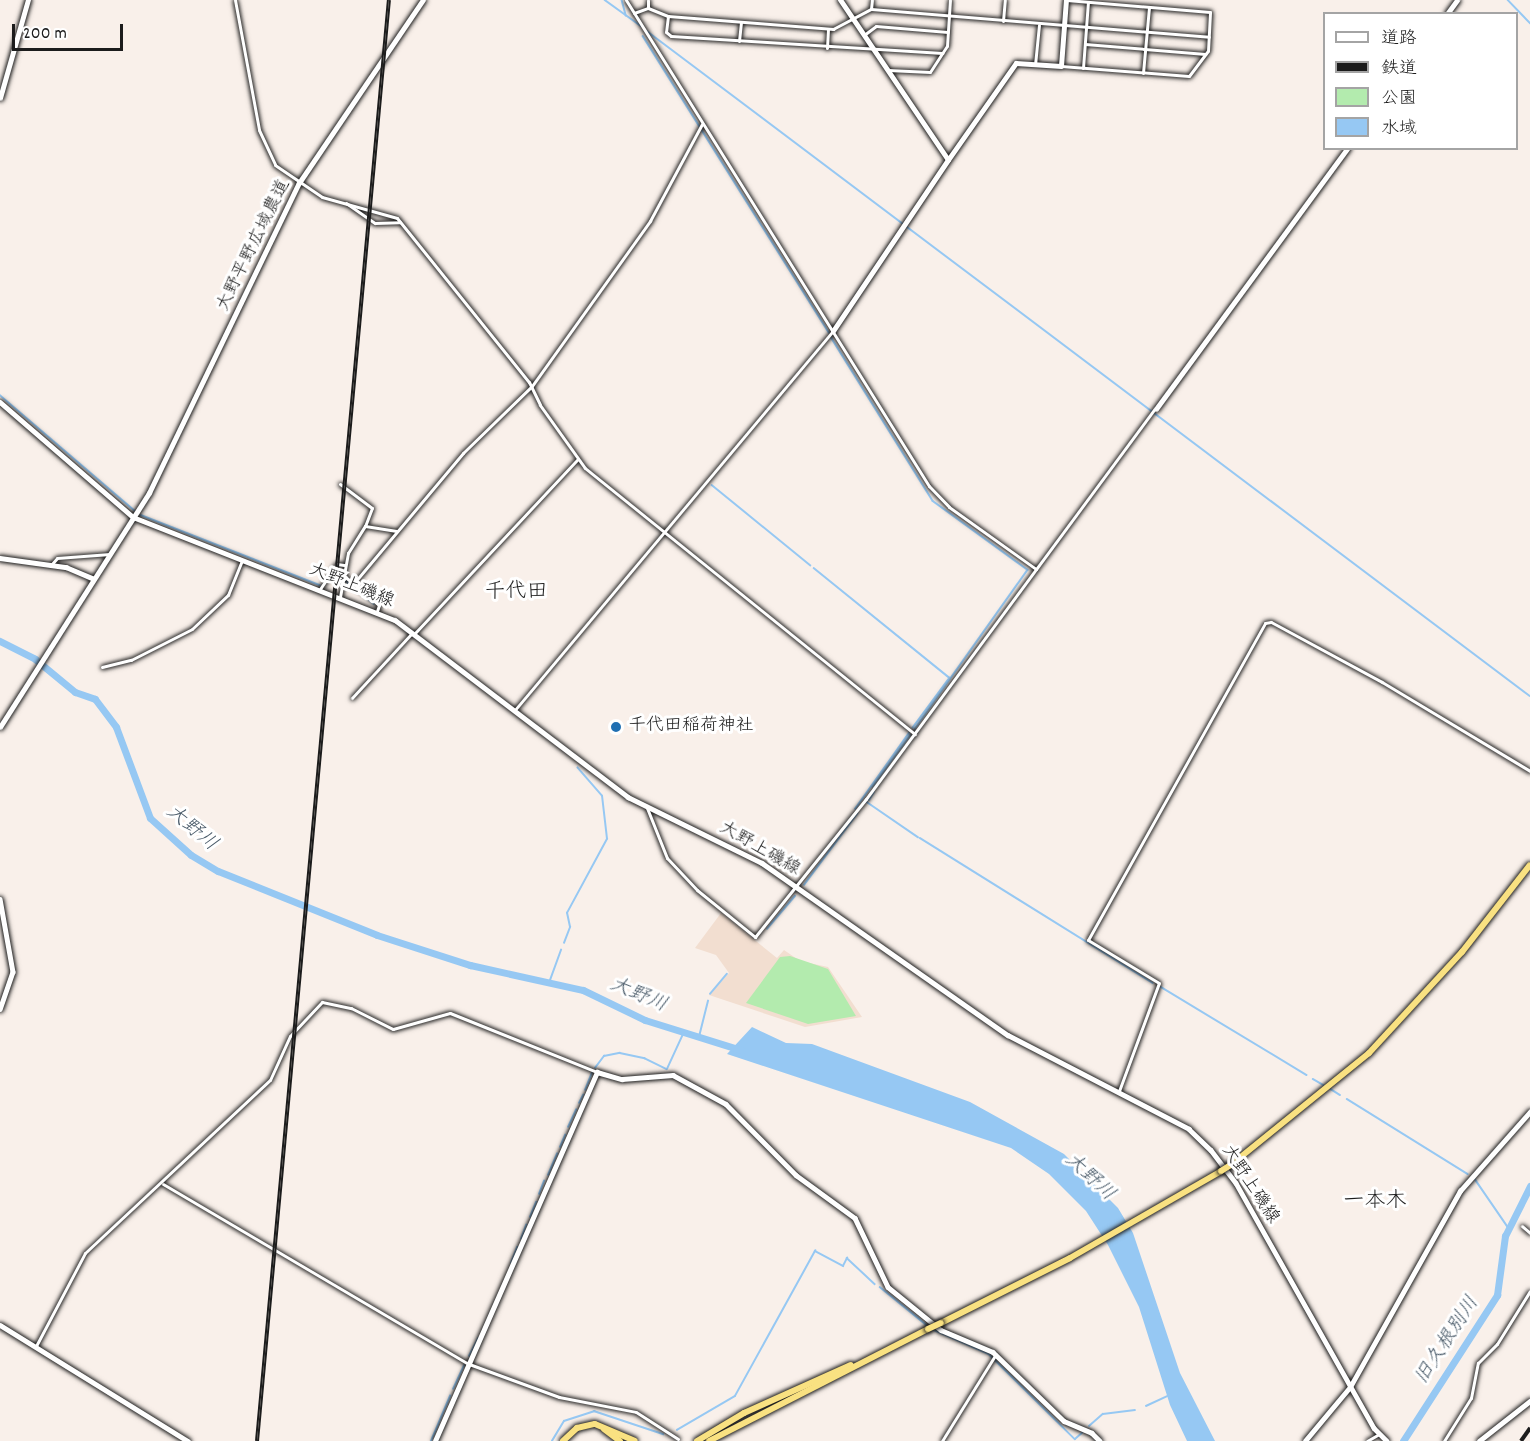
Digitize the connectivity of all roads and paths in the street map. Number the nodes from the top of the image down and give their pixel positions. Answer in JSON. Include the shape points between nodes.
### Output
{"nodes":[{"id":1,"x":28,"y":0,"type":"edge"},
{"id":2,"x":235,"y":0,"type":"edge"},
{"id":3,"x":423,"y":0,"type":"edge"},
{"id":4,"x":626,"y":0,"type":"edge"},
{"id":5,"x":648,"y":0,"type":"edge"},
{"id":6,"x":840,"y":0,"type":"edge"},
{"id":7,"x":872,"y":0,"type":"edge"},
{"id":8,"x":950,"y":0,"type":"edge"},
{"id":9,"x":1005,"y":0,"type":"edge"},
{"id":10,"x":1066,"y":0,"type":"edge"},
{"id":11,"x":1088,"y":2,"type":"junction"},
{"id":12,"x":1149,"y":7,"type":"junction"},
{"id":13,"x":648,"y":8,"type":"junction"},
{"id":14,"x":871,"y":9,"type":"junction"},
{"id":15,"x":634,"y":13,"type":"junction"},
{"id":16,"x":668,"y":16,"type":"junction"},
{"id":17,"x":949,"y":17,"type":"junction"},
{"id":18,"x":853,"y":19,"type":"junction"},
{"id":19,"x":1004,"y":21,"type":"junction"},
{"id":20,"x":741,"y":22,"type":"junction"},
{"id":21,"x":1039,"y":24,"type":"junction"},
{"id":22,"x":1064,"y":26,"type":"junction"},
{"id":23,"x":1086,"y":28,"type":"junction"},
{"id":24,"x":828,"y":29,"type":"junction"},
{"id":25,"x":948,"y":32,"type":"junction"},
{"id":26,"x":1147,"y":32,"type":"junction"},
{"id":27,"x":864,"y":35,"type":"junction"},
{"id":28,"x":1209,"y":37,"type":"junction"},
{"id":29,"x":739,"y":41,"type":"junction"},
{"id":30,"x":1085,"y":44,"type":"junction"},
{"id":31,"x":827,"y":48,"type":"junction"},
{"id":32,"x":1145,"y":49,"type":"junction"},
{"id":33,"x":875,"y":51,"type":"junction"},
{"id":34,"x":942,"y":53,"type":"junction"},
{"id":35,"x":1206,"y":54,"type":"junction"},
{"id":36,"x":1035,"y":65,"type":"junction"},
{"id":37,"x":1061,"y":66,"type":"junction"},
{"id":38,"x":1083,"y":68,"type":"junction"},
{"id":39,"x":888,"y":70,"type":"junction"},
{"id":40,"x":1143,"y":73,"type":"junction"},
{"id":41,"x":0,"y":98,"type":"edge"},
{"id":42,"x":701,"y":126,"type":"junction"},
{"id":43,"x":1347,"y":150,"type":"edge"},
{"id":44,"x":948,"y":160,"type":"junction"},
{"id":45,"x":299,"y":183,"type":"junction"},
{"id":46,"x":344,"y":202,"type":"junction"},
{"id":47,"x":400,"y":222,"type":"junction"},
{"id":48,"x":833,"y":332,"type":"junction"},
{"id":49,"x":532,"y":386,"type":"junction"},
{"id":50,"x":0,"y":402,"type":"edge"},
{"id":51,"x":1156,"y":409,"type":"joint"},
{"id":52,"x":578,"y":459,"type":"junction"},
{"id":53,"x":340,"y":484,"type":"dead end"},
{"id":54,"x":133,"y":517,"type":"junction"},
{"id":55,"x":365,"y":526,"type":"junction"},
{"id":56,"x":397,"y":531,"type":"junction"},
{"id":57,"x":668,"y":532,"type":"junction"},
{"id":58,"x":110,"y":554,"type":"junction"},
{"id":59,"x":0,"y":558,"type":"edge"},
{"id":60,"x":242,"y":559,"type":"junction"},
{"id":61,"x":51,"y":565,"type":"junction"},
{"id":62,"x":344,"y":565,"type":"junction"},
{"id":63,"x":1037,"y":569,"type":"junction"},
{"id":64,"x":343,"y":575,"type":"junction"},
{"id":65,"x":94,"y":579,"type":"junction"},
{"id":66,"x":354,"y":583,"type":"junction"},
{"id":67,"x":320,"y":589,"type":"junction"},
{"id":68,"x":340,"y":597,"type":"junction"},
{"id":69,"x":377,"y":611,"type":"junction"},
{"id":70,"x":414,"y":632,"type":"junction"},
{"id":71,"x":102,"y":667,"type":"dead end"},
{"id":72,"x":352,"y":698,"type":"dead end"},
{"id":73,"x":514,"y":711,"type":"junction"},
{"id":74,"x":0,"y":727,"type":"edge"},
{"id":75,"x":915,"y":734,"type":"junction"},
{"id":76,"x":1530,"y":771,"type":"edge"},
{"id":77,"x":647,"y":808,"type":"junction"},
{"id":78,"x":1530,"y":865,"type":"edge"},
{"id":79,"x":798,"y":888,"type":"junction"},
{"id":80,"x":0,"y":899,"type":"edge"},
{"id":81,"x":0,"y":1009,"type":"edge"},
{"id":82,"x":597,"y":1072,"type":"junction"},
{"id":83,"x":1119,"y":1091,"type":"junction"},
{"id":84,"x":1530,"y":1112,"type":"edge"},
{"id":85,"x":163,"y":1184,"type":"junction"},
{"id":86,"x":1522,"y":1226,"type":"dead end"},
{"id":87,"x":1530,"y":1226,"type":"edge"},
{"id":88,"x":1528,"y":1231,"type":"edge"},
{"id":89,"x":1530,"y":1292,"type":"edge"},
{"id":90,"x":0,"y":1325,"type":"edge"},
{"id":91,"x":36,"y":1346,"type":"junction"},
{"id":92,"x":893,"y":1347,"type":"junction"},
{"id":93,"x":993,"y":1356,"type":"junction"},
{"id":94,"x":469,"y":1364,"type":"junction"},
{"id":95,"x":1350,"y":1387,"type":"junction"},
{"id":96,"x":1530,"y":1401,"type":"edge"},
{"id":97,"x":768,"y":1409,"type":"junction"},
{"id":98,"x":708,"y":1438,"type":"edge"},
{"id":99,"x":1382,"y":1438,"type":"edge"},
{"id":100,"x":678,"y":1439,"type":"dead end"},
{"id":101,"x":188,"y":1441,"type":"edge"},
{"id":102,"x":435,"y":1441,"type":"edge"},
{"id":103,"x":563,"y":1441,"type":"edge"},
{"id":104,"x":568,"y":1441,"type":"edge"},
{"id":105,"x":620,"y":1441,"type":"edge"},
{"id":106,"x":635,"y":1441,"type":"edge"},
{"id":107,"x":690,"y":1441,"type":"edge"},
{"id":108,"x":697,"y":1441,"type":"edge"},
{"id":109,"x":718,"y":1441,"type":"edge"},
{"id":110,"x":942,"y":1441,"type":"edge"},
{"id":111,"x":1100,"y":1441,"type":"edge"},
{"id":112,"x":1305,"y":1441,"type":"edge"},
{"id":113,"x":1367,"y":1441,"type":"edge"},
{"id":114,"x":1444,"y":1441,"type":"edge"},
{"id":115,"x":1479,"y":1441,"type":"edge"}],
"edges":[{"from":1,"to":41,"type":"street"},
{"from":2,"to":45,"type":"street","via":[[263,145],[275,165]]},
{"from":3,"to":45,"type":"street","name":"大野平野広域農道"},
{"from":4,"to":15,"type":"street"},
{"from":5,"to":13,"type":"street"},
{"from":6,"to":18,"type":"street"},
{"from":7,"to":14,"type":"street"},
{"from":8,"to":17,"type":"street"},
{"from":9,"to":19,"type":"street"},
{"from":10,"to":11,"type":"street"},
{"from":10,"to":22,"type":"street"},
{"from":11,"to":12,"type":"street"},
{"from":11,"to":23,"type":"street"},
{"from":12,"to":26,"type":"street"},
{"from":12,"to":28,"type":"street","via":[[1210,12]]},
{"from":13,"to":15,"type":"street"},
{"from":13,"to":16,"type":"street"},
{"from":14,"to":17,"type":"street"},
{"from":14,"to":18,"type":"street"},
{"from":15,"to":42,"type":"street"},
{"from":16,"to":20,"type":"street"},
{"from":16,"to":29,"type":"street","via":[[666,32],[671,36]]},
{"from":17,"to":19,"type":"street"},
{"from":17,"to":25,"type":"street"},
{"from":18,"to":24,"type":"street"},
{"from":18,"to":27,"type":"street"},
{"from":19,"to":21,"type":"street"},
{"from":20,"to":24,"type":"street"},
{"from":20,"to":29,"type":"street"},
{"from":21,"to":22,"type":"street"},
{"from":21,"to":36,"type":"street"},
{"from":22,"to":23,"type":"street"},
{"from":22,"to":37,"type":"street"},
{"from":23,"to":26,"type":"street"},
{"from":23,"to":30,"type":"street"},
{"from":24,"to":31,"type":"street"},
{"from":25,"to":27,"type":"street","via":[[876,26]]},
{"from":25,"to":34,"type":"street"},
{"from":26,"to":28,"type":"street"},
{"from":26,"to":32,"type":"street"},
{"from":27,"to":33,"type":"street"},
{"from":28,"to":35,"type":"street"},
{"from":29,"to":31,"type":"street"},
{"from":30,"to":32,"type":"street"},
{"from":30,"to":38,"type":"street"},
{"from":31,"to":33,"type":"street"},
{"from":32,"to":35,"type":"street"},
{"from":32,"to":40,"type":"street"},
{"from":33,"to":34,"type":"street"},
{"from":33,"to":39,"type":"street"},
{"from":34,"to":39,"type":"street","via":[[930,72]]},
{"from":35,"to":40,"type":"street","via":[[1189,76]]},
{"from":36,"to":37,"type":"street"},
{"from":36,"to":44,"type":"street","via":[[1016,63]]},
{"from":37,"to":38,"type":"street"},
{"from":38,"to":40,"type":"street"},
{"from":39,"to":44,"type":"street"},
{"from":42,"to":48,"type":"street"},
{"from":42,"to":49,"type":"street","via":[[650,221]]},
{"from":43,"to":51,"type":"street"},
{"from":44,"to":48,"type":"street"},
{"from":45,"to":46,"type":"street","via":[[322,197]]},
{"from":45,"to":54,"type":"street","name":"大野平野広域農道","via":[[204,385]]},
{"from":46,"to":47,"type":"street","via":[[385,212]]},
{"from":46,"to":47,"type":"street","via":[[375,223]]},
{"from":47,"to":49,"type":"street"},
{"from":48,"to":57,"type":"street"},
{"from":48,"to":63,"type":"street","via":[[936,495]]},
{"from":49,"to":52,"type":"street"},
{"from":49,"to":56,"type":"street","via":[[465,452]]},
{"from":50,"to":54,"type":"street","name":"大野上磯線"},
{"from":51,"to":63,"type":"street"},
{"from":52,"to":57,"type":"street"},
{"from":52,"to":70,"type":"street"},
{"from":53,"to":55,"type":"street","via":[[372,508]]},
{"from":54,"to":58,"type":"street"},
{"from":54,"to":60,"type":"street","name":"大野上磯線"},
{"from":55,"to":56,"type":"street"},
{"from":55,"to":62,"type":"street"},
{"from":56,"to":66,"type":"street"},
{"from":57,"to":73,"type":"street"},
{"from":57,"to":75,"type":"street"},
{"from":58,"to":61,"type":"street","via":[[57,558]]},
{"from":58,"to":65,"type":"street"},
{"from":59,"to":61,"type":"street"},
{"from":60,"to":67,"type":"street","name":"大野上磯線"},
{"from":60,"to":71,"type":"street","via":[[228,595],[192,629],[148,653]]},
{"from":61,"to":65,"type":"street"},
{"from":62,"to":64,"type":"street"},
{"from":62,"to":67,"type":"street","via":[[337,564]]},
{"from":63,"to":75,"type":"street"},
{"from":64,"to":66,"type":"street"},
{"from":64,"to":68,"type":"street"},
{"from":65,"to":74,"type":"street"},
{"from":66,"to":69,"type":"street","via":[[379,605]]},
{"from":67,"to":68,"type":"street","name":"大野上磯線"},
{"from":68,"to":69,"type":"street","name":"大野上磯線"},
{"from":69,"to":70,"type":"street","name":"大野上磯線"},
{"from":70,"to":72,"type":"street"},
{"from":70,"to":73,"type":"street","name":"大野上磯線"},
{"from":73,"to":77,"type":"street","name":"大野上磯線"},
{"from":75,"to":79,"type":"street"},
{"from":76,"to":83,"type":"street","via":[[1382,682],[1271,622],[1265,623],[1088,940],[1159,983]]},
{"from":77,"to":79,"type":"street","name":"大野上磯線","via":[[736,849]]},
{"from":77,"to":79,"type":"street","via":[[667,858],[697,890],[755,937]]},
{"from":78,"to":92,"type":"highway","bridge":true,"via":[[1431,989],[1336,1083],[1232,1164],[1160,1210]]},
{"from":79,"to":83,"type":"street","name":"大野上磯線","via":[[990,1023]]},
{"from":80,"to":81,"type":"street","via":[[13,972]]},
{"from":82,"to":85,"type":"street","via":[[450,1013],[393,1029],[351,1008],[322,1002],[290,1036],[270,1080]]},
{"from":82,"to":93,"type":"street","via":[[622,1079],[673,1075],[726,1104],[796,1175],[855,1218],[888,1287],[941,1330]]},
{"from":82,"to":94,"type":"street"},
{"from":83,"to":95,"type":"street","name":"大野上磯線","via":[[1189,1129],[1221,1162]]},
{"from":84,"to":95,"type":"street","via":[[1460,1191]]},
{"from":85,"to":91,"type":"street","via":[[144,1195],[85,1253]]},
{"from":85,"to":94,"type":"street"},
{"from":86,"to":88,"type":"street"},
{"from":87,"to":88,"type":"street"},
{"from":89,"to":114,"type":"street","via":[[1497,1344],[1478,1364],[1471,1398]]},
{"from":90,"to":91,"type":"street"},
{"from":91,"to":101,"type":"street"},
{"from":92,"to":97,"type":"highway"},
{"from":92,"to":98,"type":"highway","via":[[744,1413]]},
{"from":93,"to":110,"type":"street"},
{"from":93,"to":111,"type":"street","via":[[1064,1421],[1092,1433]]},
{"from":94,"to":100,"type":"street","via":[[559,1397],[636,1412]]},
{"from":94,"to":102,"type":"street"},
{"from":95,"to":99,"type":"street","name":"大野上磯線"},
{"from":95,"to":112,"type":"street"},
{"from":96,"to":115,"type":"street"},
{"from":97,"to":98,"type":"highway"},
{"from":97,"to":109,"type":"highway"},
{"from":98,"to":107,"type":"highway"},
{"from":98,"to":108,"type":"highway"},
{"from":99,"to":113,"type":"street"},
{"from":103,"to":106,"type":"highway","via":[[576,1428],[596,1424]]},
{"from":104,"to":105,"type":"highway","via":[[580,1430],[597,1428]]}]}
